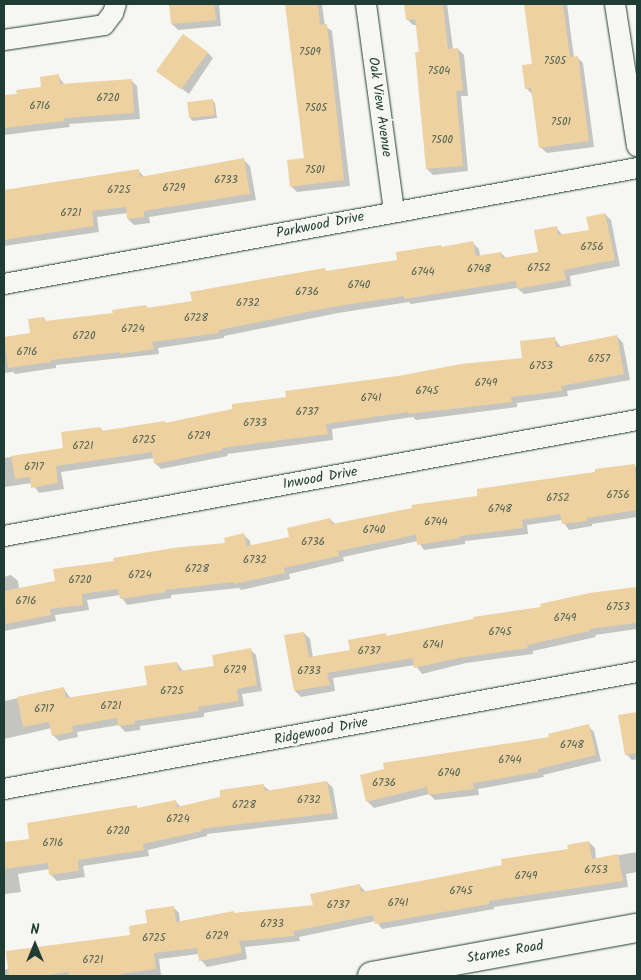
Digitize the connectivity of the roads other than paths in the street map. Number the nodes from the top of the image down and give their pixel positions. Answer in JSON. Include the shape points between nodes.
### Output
{"nodes":[{"id":1,"x":116,"y":4,"type":"edge"},
{"id":2,"x":366,"y":4,"type":"edge"},
{"id":3,"x":615,"y":4,"type":"edge"},
{"id":4,"x":4,"y":40,"type":"edge"},
{"id":5,"x":637,"y":146,"type":"edge"},
{"id":6,"x":637,"y":168,"type":"edge"},
{"id":7,"x":394,"y":211,"type":"junction"},
{"id":8,"x":4,"y":284,"type":"edge"},
{"id":9,"x":637,"y":420,"type":"edge"},
{"id":10,"x":4,"y":536,"type":"edge"},
{"id":11,"x":637,"y":672,"type":"edge"},
{"id":12,"x":4,"y":789,"type":"edge"},
{"id":13,"x":637,"y":928,"type":"edge"},
{"id":14,"x":372,"y":976,"type":"edge"}],
"edges":[{"from":1,"to":4,"type":"street","via":[[104,25]]},
{"from":2,"to":7,"type":"street","name":"Oak View Avenue"},
{"from":3,"to":5,"type":"street"},
{"from":6,"to":7,"type":"street","name":"Parkwood Drive"},
{"from":7,"to":8,"type":"street","name":"Parkwood Drive"},
{"from":9,"to":10,"type":"street","name":"Inwood Drive"},
{"from":11,"to":12,"type":"street","name":"Ridgewood Drive"},
{"from":13,"to":14,"type":"main road","name":"Starnes Road"}]}
